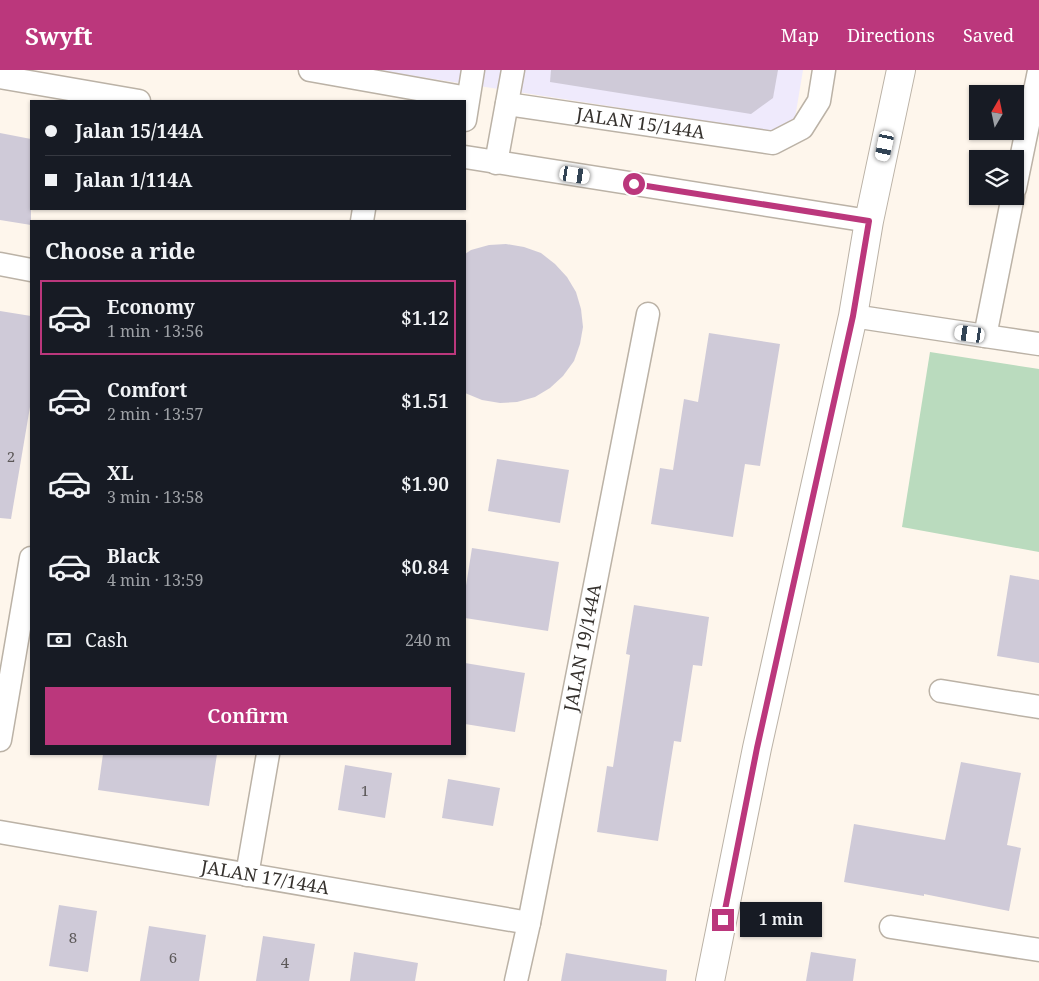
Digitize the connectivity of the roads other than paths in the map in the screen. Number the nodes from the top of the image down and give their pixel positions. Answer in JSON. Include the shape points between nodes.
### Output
{"nodes":[{"id":1,"x":310,"y":70,"type":"edge"},
{"id":2,"x":473,"y":70,"type":"edge"},
{"id":3,"x":513,"y":70,"type":"edge"},
{"id":4,"x":824,"y":70,"type":"edge"},
{"id":5,"x":901,"y":70,"type":"edge"},
{"id":6,"x":1039,"y":70,"type":"edge"},
{"id":7,"x":0,"y":77,"type":"edge"},
{"id":8,"x":468,"y":98,"type":"junction"},
{"id":9,"x":133,"y":100,"type":"edge"},
{"id":10,"x":508,"y":104,"type":"junction"},
{"id":11,"x":466,"y":113,"type":"edge"},
{"id":12,"x":1023,"y":150,"type":"edge"},
{"id":13,"x":466,"y":157,"type":"edge"},
{"id":14,"x":496,"y":163,"type":"junction"},
{"id":15,"x":1011,"y":205,"type":"edge"},
{"id":16,"x":869,"y":221,"type":"junction"},
{"id":17,"x":0,"y":264,"type":"edge"},
{"id":18,"x":30,"y":270,"type":"edge"},
{"id":19,"x":648,"y":314,"type":"dead end"},
{"id":20,"x":853,"y":316,"type":"junction"},
{"id":21,"x":985,"y":336,"type":"junction"},
{"id":22,"x":1039,"y":344,"type":"edge"},
{"id":23,"x":30,"y":564,"type":"edge"},
{"id":24,"x":941,"y":691,"type":"dead end"},
{"id":25,"x":1039,"y":707,"type":"edge"},
{"id":26,"x":0,"y":740,"type":"edge"},
{"id":27,"x":268,"y":755,"type":"edge"},
{"id":28,"x":0,"y":832,"type":"edge"},
{"id":29,"x":247,"y":875,"type":"junction"},
{"id":30,"x":529,"y":923,"type":"junction"},
{"id":31,"x":891,"y":927,"type":"dead end"},
{"id":32,"x":1039,"y":950,"type":"edge"},
{"id":33,"x":516,"y":981,"type":"edge"},
{"id":34,"x":710,"y":981,"type":"edge"}],
"edges":[{"from":1,"to":8,"type":"street"},
{"from":2,"to":8,"type":"street"},
{"from":3,"to":10,"type":"street"},
{"from":4,"to":10,"type":"street","name":"JALAN 15/144A","via":[[818,101],[802,128],[773,143]]},
{"from":5,"to":16,"type":"street"},
{"from":6,"to":12,"type":"street"},
{"from":7,"to":9,"type":"street"},
{"from":8,"to":11,"type":"street"},
{"from":10,"to":14,"type":"street"},
{"from":13,"to":14,"type":"street"},
{"from":14,"to":16,"type":"street"},
{"from":15,"to":21,"type":"street"},
{"from":16,"to":20,"type":"street"},
{"from":17,"to":18,"type":"street"},
{"from":19,"to":30,"type":"street","name":"JALAN 19/144A"},
{"from":20,"to":21,"type":"street"},
{"from":20,"to":34,"type":"street","via":[[757,748]]},
{"from":21,"to":22,"type":"street"},
{"from":23,"to":26,"type":"street"},
{"from":24,"to":25,"type":"street"},
{"from":27,"to":29,"type":"street"},
{"from":28,"to":29,"type":"street","name":"JALAN 17/144A"},
{"from":29,"to":30,"type":"street","name":"JALAN 17/144A"},
{"from":30,"to":33,"type":"street","name":"JALAN 19/144A"},
{"from":31,"to":32,"type":"street"}]}
